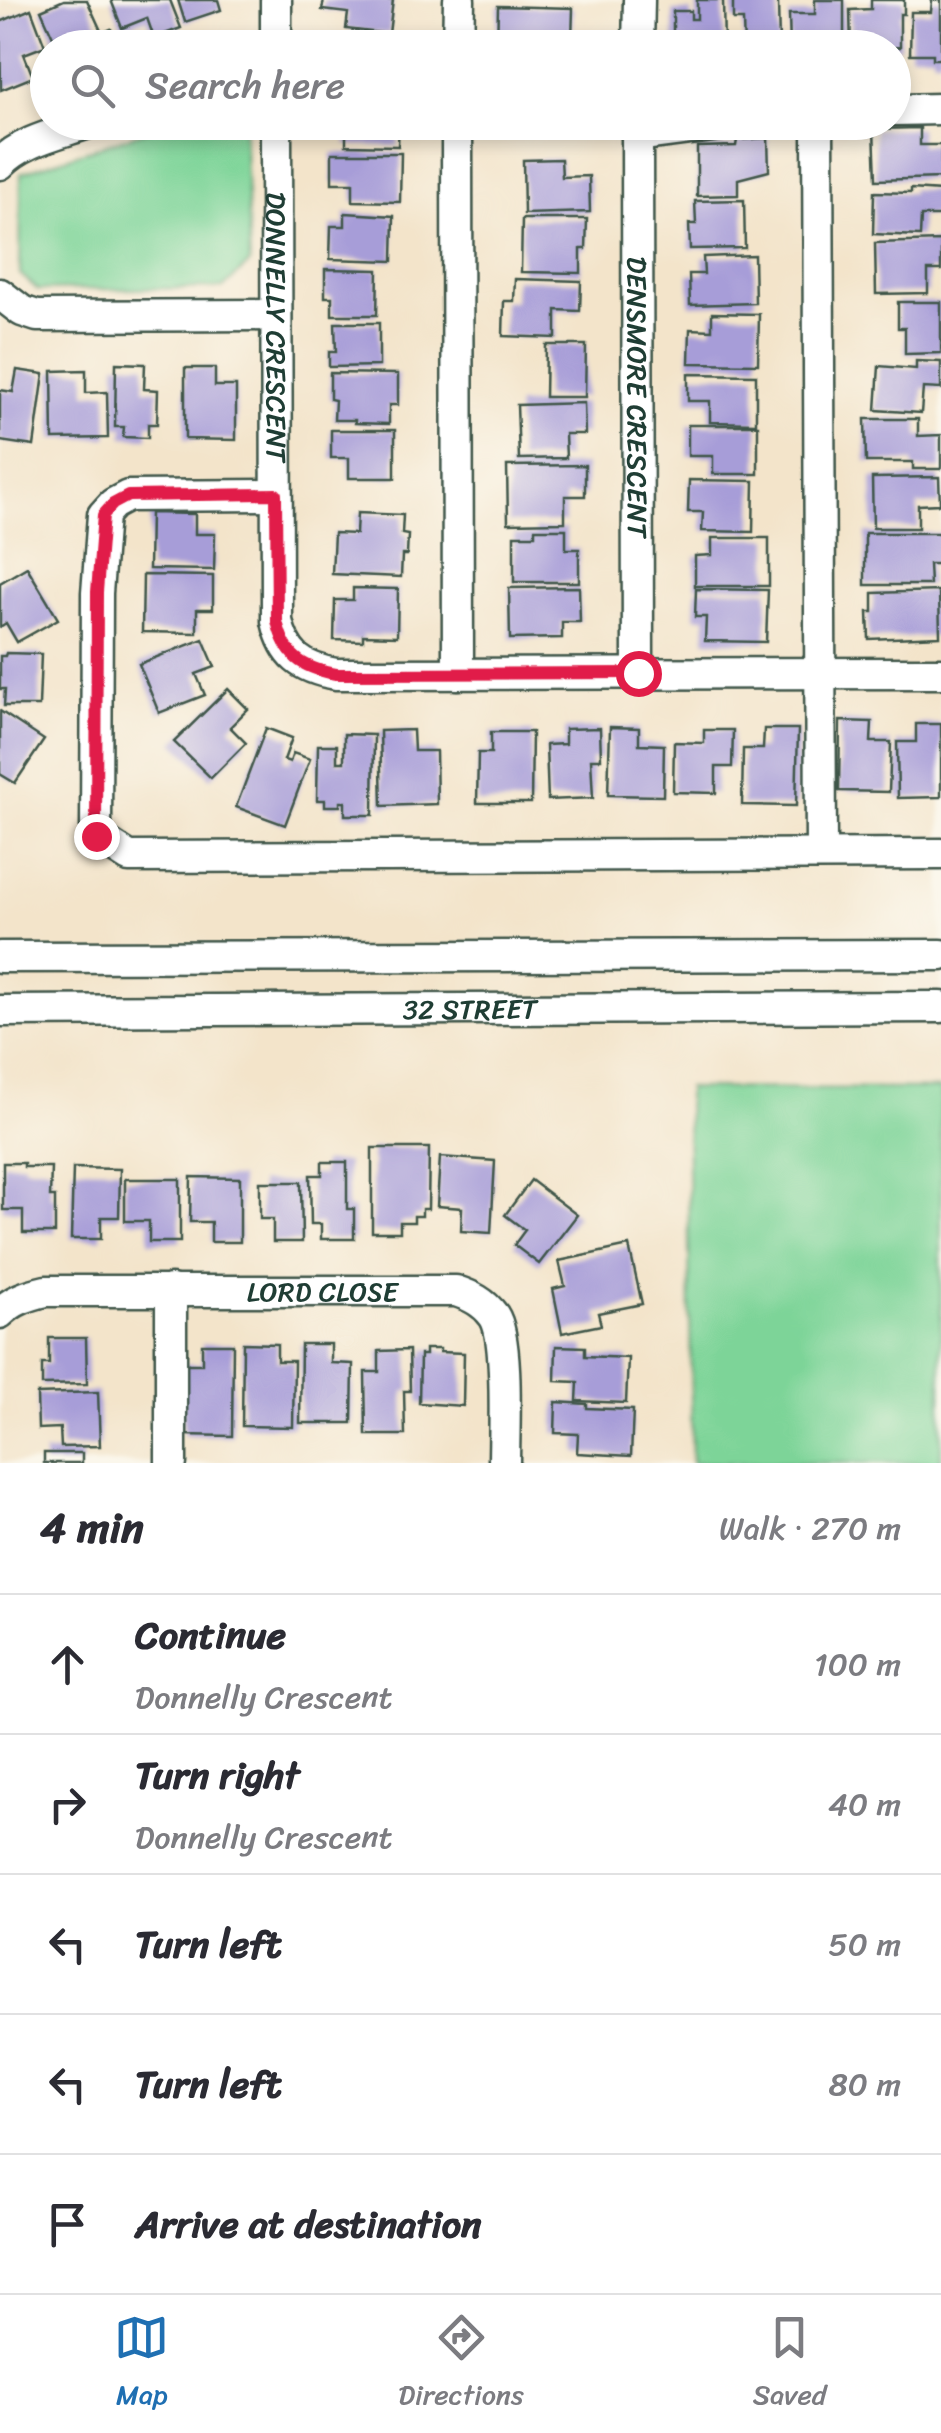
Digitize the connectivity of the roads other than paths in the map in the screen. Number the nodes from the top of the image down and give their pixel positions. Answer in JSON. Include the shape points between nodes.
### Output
{"nodes":[{"id":1,"x":276,"y":0,"type":"edge"},
{"id":2,"x":458,"y":0,"type":"edge"},
{"id":3,"x":639,"y":0,"type":"edge"},
{"id":4,"x":276,"y":30,"type":"edge"},
{"id":5,"x":458,"y":30,"type":"edge"},
{"id":6,"x":638,"y":30,"type":"edge"},
{"id":7,"x":941,"y":109,"type":"edge"},
{"id":8,"x":911,"y":110,"type":"edge"},
{"id":9,"x":41,"y":140,"type":"edge"},
{"id":10,"x":276,"y":140,"type":"edge"},
{"id":11,"x":457,"y":140,"type":"edge"},
{"id":12,"x":637,"y":140,"type":"edge"},
{"id":13,"x":818,"y":140,"type":"edge"},
{"id":14,"x":0,"y":164,"type":"edge"},
{"id":15,"x":0,"y":294,"type":"edge"},
{"id":16,"x":275,"y":315,"type":"junction"},
{"id":17,"x":276,"y":494,"type":"junction"},
{"id":18,"x":638,"y":673,"type":"junction"},
{"id":19,"x":458,"y":674,"type":"junction"},
{"id":20,"x":819,"y":674,"type":"junction"},
{"id":21,"x":941,"y":674,"type":"edge"},
{"id":22,"x":822,"y":854,"type":"junction"},
{"id":23,"x":941,"y":854,"type":"edge"},
{"id":24,"x":941,"y":955,"type":"edge"},
{"id":25,"x":0,"y":958,"type":"edge"},
{"id":26,"x":941,"y":1008,"type":"edge"},
{"id":27,"x":0,"y":1011,"type":"edge"},
{"id":28,"x":171,"y":1290,"type":"junction"},
{"id":29,"x":0,"y":1313,"type":"edge"},
{"id":30,"x":172,"y":1463,"type":"edge"},
{"id":31,"x":504,"y":1463,"type":"edge"}],
"edges":[{"from":1,"to":4,"type":"street"},
{"from":2,"to":5,"type":"street"},
{"from":3,"to":6,"type":"street"},
{"from":7,"to":8,"type":"street"},
{"from":9,"to":14,"type":"street"},
{"from":10,"to":16,"type":"street","name":"DONNELLY CRESCENT"},
{"from":11,"to":19,"type":"street"},
{"from":12,"to":18,"type":"street","name":"DENSMORE CRESCENT"},
{"from":13,"to":20,"type":"street"},
{"from":15,"to":16,"type":"street","via":[[37,316]]},
{"from":16,"to":17,"type":"street","name":"DONNELLY CRESCENT"},
{"from":17,"to":19,"type":"street","name":"DONNELLY CRESCENT","via":[[277,621],[290,653],[336,674]]},
{"from":17,"to":22,"type":"street","via":[[128,496],[103,515],[96,836],[129,858]]},
{"from":18,"to":19,"type":"street","name":"DONNELLY CRESCENT"},
{"from":18,"to":20,"type":"street","name":"DONNELLY CRESCENT"},
{"from":20,"to":21,"type":"street","name":"DONNELLY CRESCENT"},
{"from":20,"to":22,"type":"street"},
{"from":22,"to":23,"type":"street"},
{"from":24,"to":25,"type":"street","name":"32 STREET"},
{"from":26,"to":27,"type":"street","name":"32 STREET"},
{"from":28,"to":29,"type":"street","name":"LORD CLOSE","via":[[46,1291]]},
{"from":28,"to":30,"type":"street"},
{"from":28,"to":31,"type":"street","name":"LORD CLOSE","via":[[456,1291],[475,1298],[496,1320],[501,1337]]}]}
